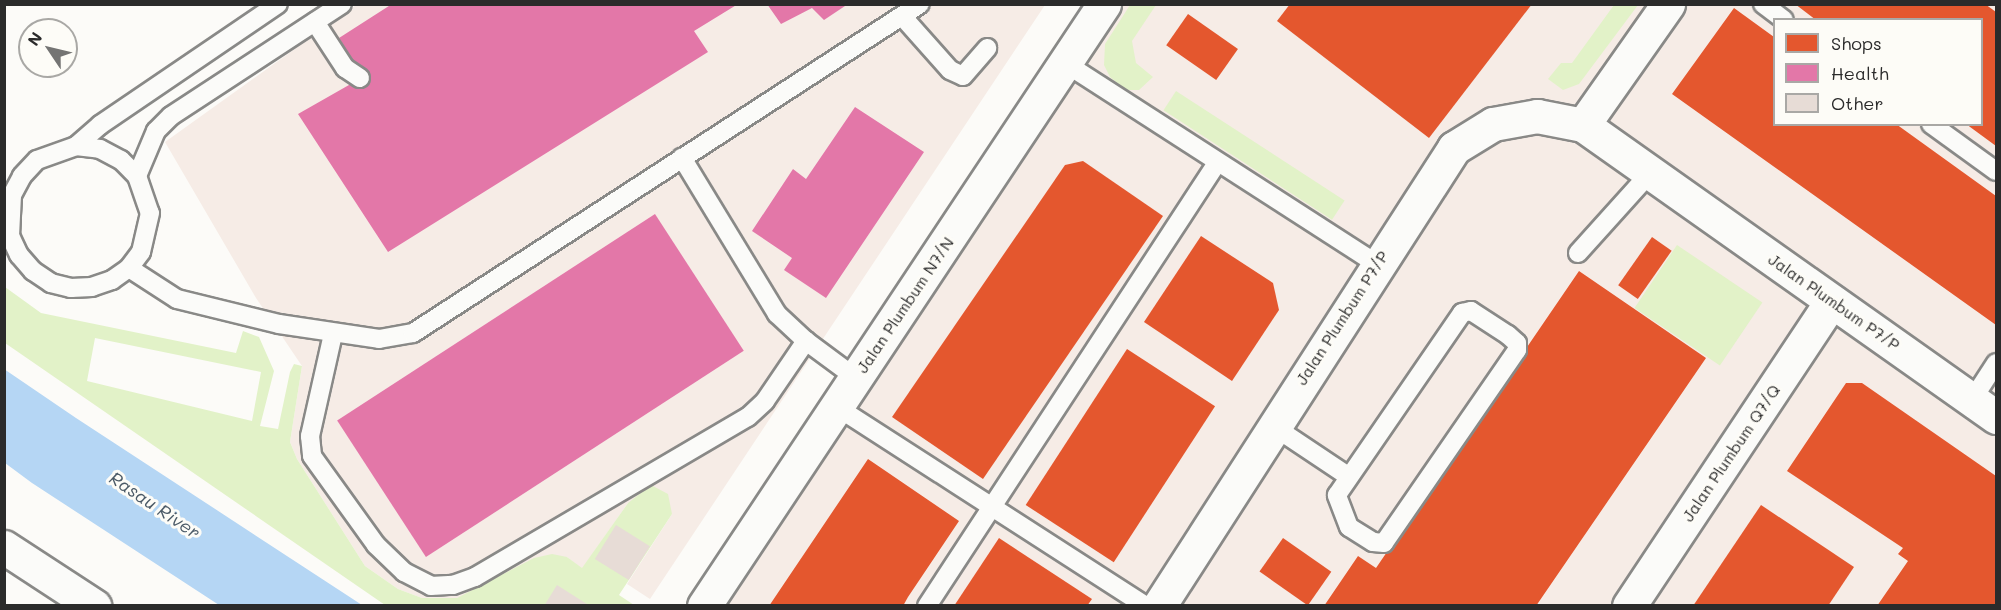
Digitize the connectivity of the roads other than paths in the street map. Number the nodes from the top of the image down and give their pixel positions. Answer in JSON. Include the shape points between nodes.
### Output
{"nodes":[{"id":1,"x":278,"y":4,"type":"edge"},
{"id":2,"x":342,"y":4,"type":"edge"},
{"id":3,"x":920,"y":4,"type":"edge"},
{"id":4,"x":1104,"y":4,"type":"edge"},
{"id":5,"x":1668,"y":4,"type":"edge"},
{"id":6,"x":1763,"y":4,"type":"edge"},
{"id":7,"x":902,"y":16,"type":"junction"},
{"id":8,"x":1781,"y":18,"type":"edge"},
{"id":9,"x":315,"y":22,"type":"junction"},
{"id":10,"x":987,"y":48,"type":"dead end"},
{"id":11,"x":1065,"y":63,"type":"junction"},
{"id":12,"x":360,"y":78,"type":"dead end"},
{"id":13,"x":1582,"y":125,"type":"junction"},
{"id":14,"x":1935,"y":126,"type":"edge"},
{"id":15,"x":76,"y":147,"type":"junction"},
{"id":16,"x":682,"y":158,"type":"junction"},
{"id":17,"x":1216,"y":163,"type":"junction"},
{"id":18,"x":1996,"y":171,"type":"edge"},
{"id":19,"x":1650,"y":173,"type":"junction"},
{"id":20,"x":137,"y":176,"type":"junction"},
{"id":21,"x":1578,"y":253,"type":"dead end"},
{"id":22,"x":1377,"y":264,"type":"junction"},
{"id":23,"x":129,"y":268,"type":"junction"},
{"id":24,"x":1832,"y":301,"type":"junction"},
{"id":25,"x":333,"y":334,"type":"junction"},
{"id":26,"x":806,"y":341,"type":"junction"},
{"id":27,"x":1996,"y":363,"type":"edge"},
{"id":28,"x":856,"y":378,"type":"junction"},
{"id":29,"x":837,"y":407,"type":"junction"},
{"id":30,"x":1984,"y":408,"type":"edge"},
{"id":31,"x":1273,"y":426,"type":"junction"},
{"id":32,"x":1348,"y":476,"type":"junction"},
{"id":33,"x":993,"y":509,"type":"junction"},
{"id":34,"x":4,"y":547,"type":"edge"},
{"id":35,"x":93,"y":606,"type":"edge"},
{"id":36,"x":704,"y":606,"type":"edge"},
{"id":37,"x":927,"y":606,"type":"edge"},
{"id":38,"x":1146,"y":606,"type":"edge"},
{"id":39,"x":1159,"y":606,"type":"edge"},
{"id":40,"x":1629,"y":606,"type":"edge"}],
"edges":[{"from":1,"to":15,"type":"lane","via":[[100,125]]},
{"from":2,"to":9,"type":"lane"},
{"from":3,"to":7,"type":"lane"},
{"from":4,"to":11,"type":"street","name":"Jalan Plumbum N7/N"},
{"from":5,"to":13,"type":"street"},
{"from":6,"to":8,"type":"lane"},
{"from":7,"to":10,"type":"lane","via":[[950,70],[963,76]]},
{"from":7,"to":16,"type":"lane"},
{"from":9,"to":12,"type":"lane","via":[[345,68]]},
{"from":9,"to":20,"type":"lane","via":[[171,116],[156,131]]},
{"from":11,"to":17,"type":"lane"},
{"from":11,"to":28,"type":"street","name":"Jalan Plumbum N7/N"},
{"from":13,"to":19,"type":"street","name":"Jalan Plumbum P7/P"},
{"from":13,"to":22,"type":"street","name":"Jalan Plumbum P7/P","via":[[1538,116],[1504,122],[1493,124],[1454,148]]},
{"from":14,"to":18,"type":"lane"},
{"from":15,"to":20,"type":"lane","via":[[100,149],[121,160]]},
{"from":15,"to":23,"type":"lane","via":[[37,160],[22,176],[8,215],[15,246],[33,271],[51,283],[71,288],[92,287]]},
{"from":16,"to":25,"type":"lane","via":[[413,333],[379,339]]},
{"from":16,"to":26,"type":"lane","via":[[777,314]]},
{"from":17,"to":22,"type":"lane"},
{"from":17,"to":33,"type":"lane"},
{"from":19,"to":21,"type":"lane"},
{"from":19,"to":24,"type":"street","name":"Jalan Plumbum P7/P"},
{"from":20,"to":23,"type":"lane","via":[[150,213],[141,252]]},
{"from":22,"to":31,"type":"street","name":"Jalan Plumbum P7/P"},
{"from":23,"to":25,"type":"lane","via":[[177,299]]},
{"from":24,"to":30,"type":"street","name":"Jalan Plumbum P7/P"},
{"from":24,"to":40,"type":"street","name":"Jalan Plumbum Q7/Q"},
{"from":25,"to":26,"type":"lane","via":[[310,436],[312,456],[376,545],[404,572],[431,586],[453,585],[475,577],[748,417],[765,401]]},
{"from":26,"to":28,"type":"lane"},
{"from":27,"to":30,"type":"lane"},
{"from":28,"to":29,"type":"street","name":"Jalan Plumbum N7/N"},
{"from":29,"to":33,"type":"lane"},
{"from":29,"to":36,"type":"street","name":"Jalan Plumbum N7/N"},
{"from":31,"to":32,"type":"lane"},
{"from":31,"to":39,"type":"street","name":"Jalan Plumbum P7/P"},
{"from":32,"to":32,"type":"lane","via":[[1462,313],[1471,311],[1484,317],[1517,344],[1517,350],[1384,543],[1373,542],[1349,527],[1337,495]]},
{"from":33,"to":37,"type":"lane"},
{"from":33,"to":38,"type":"lane"},
{"from":34,"to":35,"type":"street"}]}
